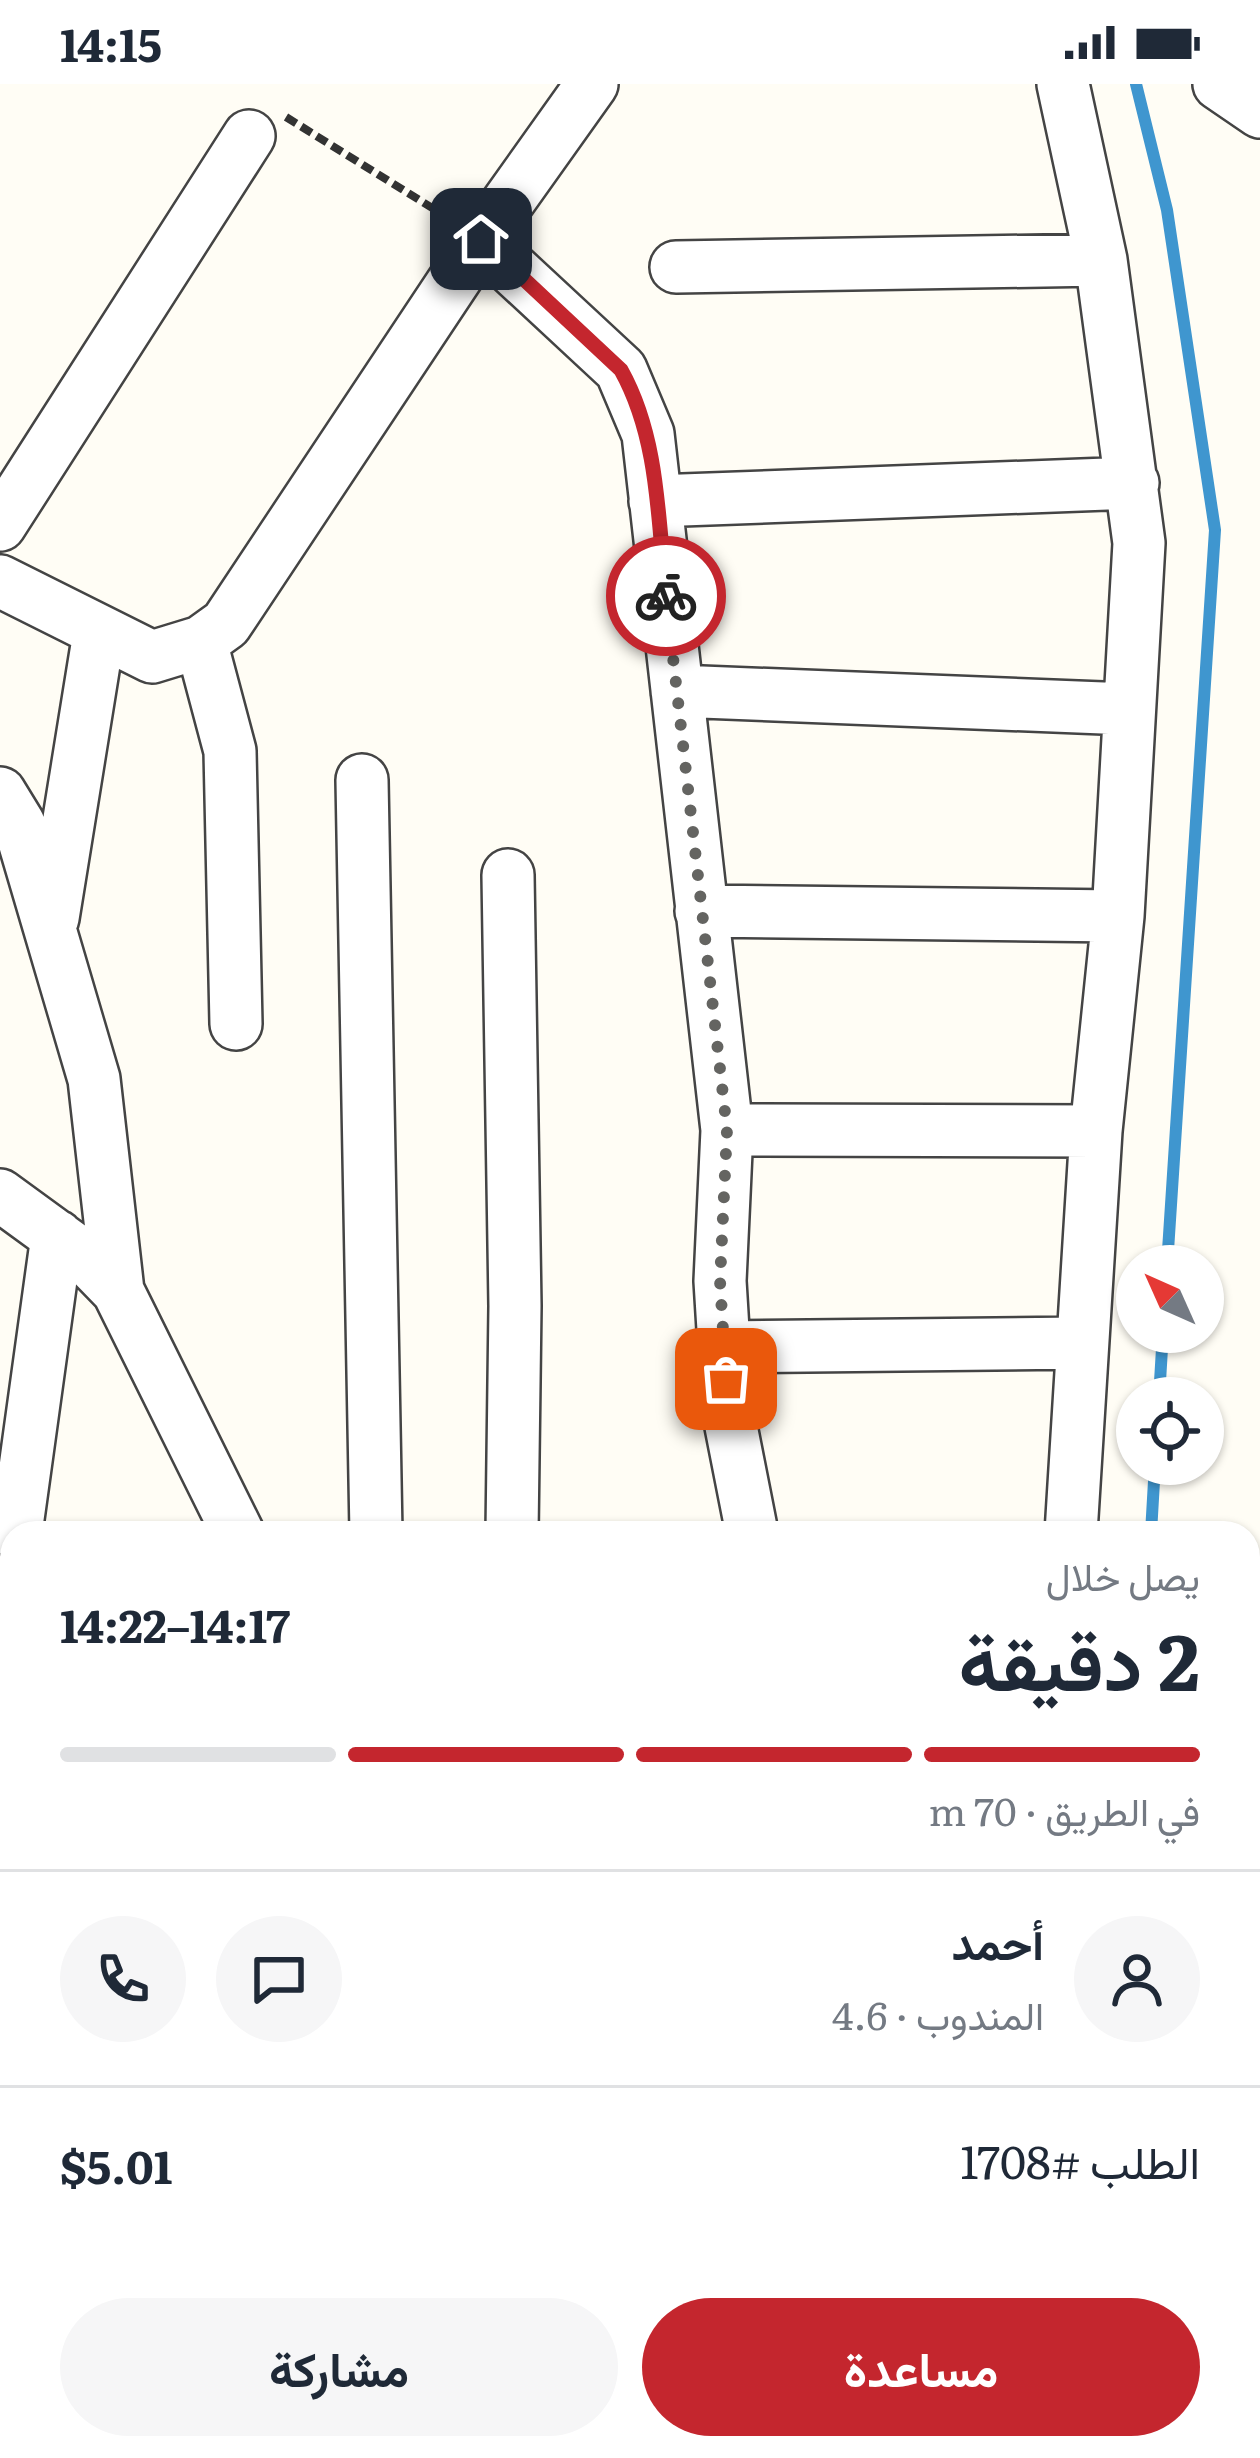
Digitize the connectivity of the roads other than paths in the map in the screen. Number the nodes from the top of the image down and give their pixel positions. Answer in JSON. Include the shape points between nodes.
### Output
{"nodes":[{"id":1,"x":592,"y":84,"type":"edge"},
{"id":2,"x":1063,"y":84,"type":"edge"},
{"id":3,"x":1219,"y":84,"type":"edge"},
{"id":4,"x":1260,"y":112,"type":"edge"},
{"id":5,"x":249,"y":136,"type":"road end"},
{"id":6,"x":481,"y":239,"type":"junction"},
{"id":7,"x":1101,"y":260,"type":"junction"},
{"id":8,"x":676,"y":268,"type":"dead end"},
{"id":9,"x":1133,"y":483,"type":"junction"},
{"id":10,"x":656,"y":501,"type":"junction"},
{"id":11,"x":0,"y":525,"type":"edge"},
{"id":12,"x":0,"y":581,"type":"edge"},
{"id":13,"x":99,"y":633,"type":"junction"},
{"id":14,"x":201,"y":642,"type":"junction"},
{"id":15,"x":677,"y":691,"type":"junction"},
{"id":16,"x":1127,"y":709,"type":"junction"},
{"id":17,"x":362,"y":780,"type":"dead end"},
{"id":18,"x":0,"y":793,"type":"edge"},
{"id":19,"x":508,"y":874,"type":"dead end"},
{"id":20,"x":700,"y":911,"type":"junction"},
{"id":21,"x":1118,"y":916,"type":"junction"},
{"id":22,"x":50,"y":930,"type":"junction"},
{"id":23,"x":236,"y":1024,"type":"dead end"},
{"id":24,"x":727,"y":1130,"type":"junction"},
{"id":25,"x":1096,"y":1131,"type":"junction"},
{"id":26,"x":0,"y":1195,"type":"edge"},
{"id":27,"x":57,"y":1236,"type":"junction"},
{"id":28,"x":129,"y":1308,"type":"junction"},
{"id":29,"x":28,"y":1343,"type":"edge"},
{"id":30,"x":1080,"y":1343,"type":"junction"},
{"id":31,"x":724,"y":1347,"type":"junction"},
{"id":32,"x":17,"y":1521,"type":"edge"},
{"id":33,"x":230,"y":1521,"type":"edge"},
{"id":34,"x":376,"y":1521,"type":"edge"},
{"id":35,"x":512,"y":1521,"type":"edge"},
{"id":36,"x":750,"y":1521,"type":"edge"},
{"id":37,"x":1072,"y":1521,"type":"edge"}],
"edges":[{"from":1,"to":6,"type":"street"},
{"from":2,"to":7,"type":"street"},
{"from":3,"to":4,"type":"street"},
{"from":5,"to":11,"type":"street"},
{"from":6,"to":10,"type":"street","via":[[621,370],[648,434]]},
{"from":6,"to":14,"type":"street","via":[[226,624]]},
{"from":7,"to":8,"type":"street"},
{"from":7,"to":9,"type":"street"},
{"from":9,"to":10,"type":"street"},
{"from":9,"to":16,"type":"street","via":[[1139,543]]},
{"from":10,"to":15,"type":"street"},
{"from":12,"to":13,"type":"street"},
{"from":13,"to":14,"type":"street","via":[[152,657]]},
{"from":13,"to":22,"type":"street"},
{"from":14,"to":23,"type":"street","via":[[230,751]]},
{"from":15,"to":16,"type":"street"},
{"from":15,"to":20,"type":"street"},
{"from":16,"to":21,"type":"street"},
{"from":17,"to":34,"type":"street"},
{"from":18,"to":22,"type":"street","via":[[19,824]]},
{"from":19,"to":35,"type":"street"},
{"from":20,"to":21,"type":"street"},
{"from":20,"to":24,"type":"street"},
{"from":21,"to":25,"type":"street"},
{"from":22,"to":28,"type":"street","via":[[94,1078]]},
{"from":24,"to":25,"type":"street"},
{"from":24,"to":31,"type":"street"},
{"from":25,"to":30,"type":"street"},
{"from":26,"to":27,"type":"street"},
{"from":27,"to":28,"type":"street"},
{"from":27,"to":29,"type":"street"},
{"from":28,"to":29,"type":"street"},
{"from":28,"to":33,"type":"street"},
{"from":29,"to":32,"type":"street"},
{"from":30,"to":31,"type":"street"},
{"from":30,"to":37,"type":"street"},
{"from":31,"to":36,"type":"street"}]}
